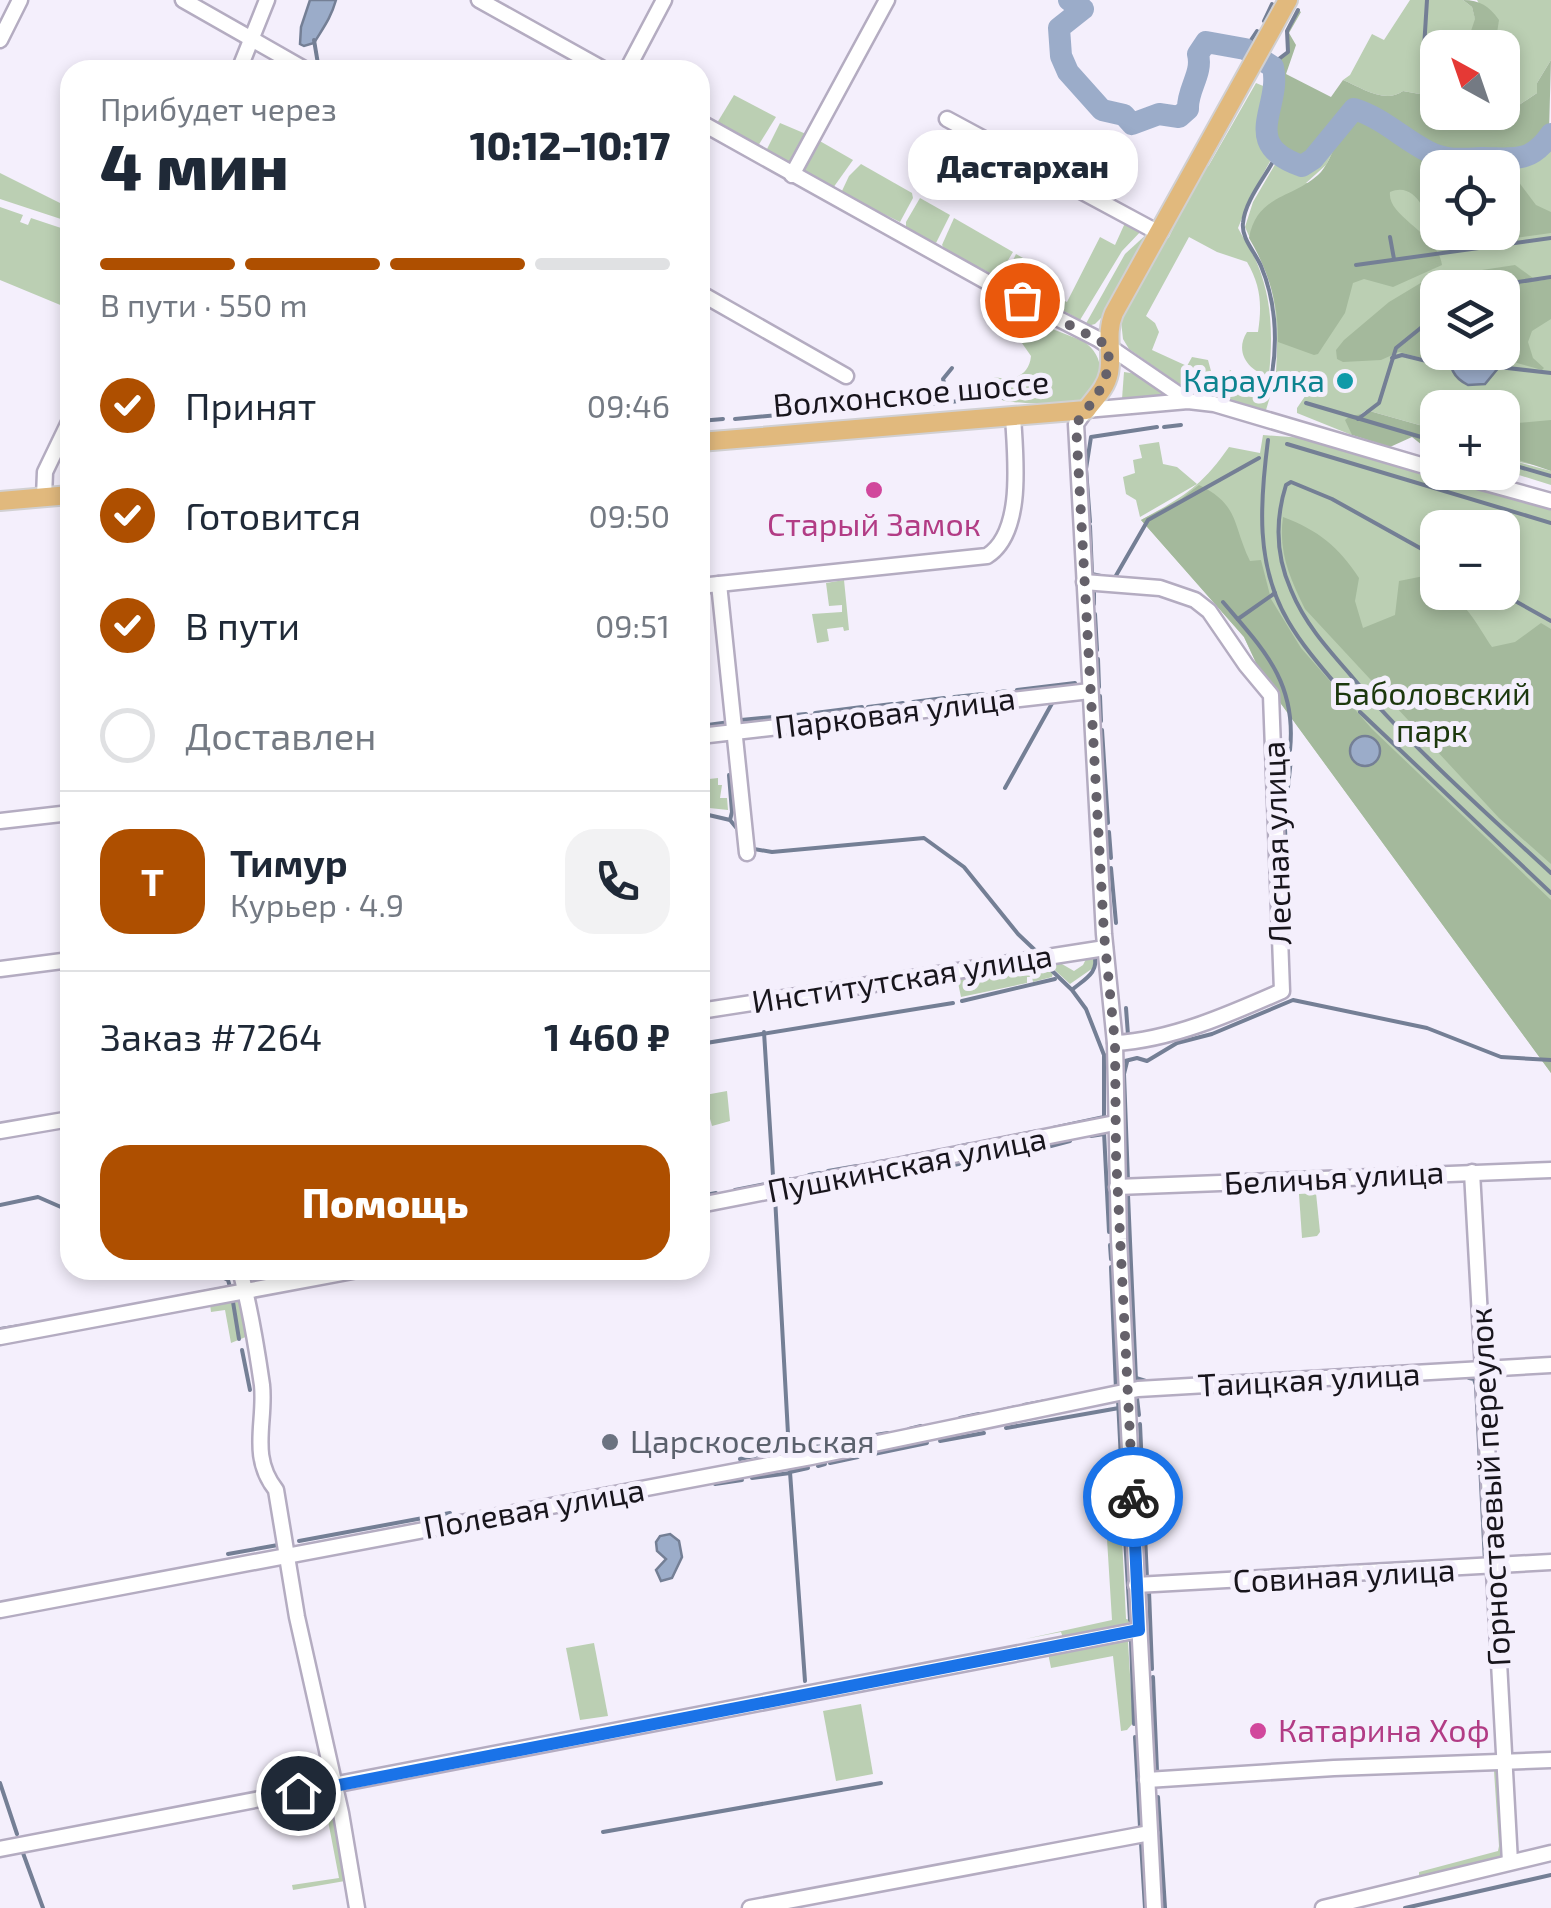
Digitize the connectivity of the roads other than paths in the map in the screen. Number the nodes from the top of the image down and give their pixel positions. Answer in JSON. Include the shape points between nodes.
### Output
{"nodes":[{"id":1,"x":20,"y":0,"type":"edge"},
{"id":2,"x":183,"y":0,"type":"edge"},
{"id":3,"x":267,"y":0,"type":"edge"},
{"id":4,"x":480,"y":0,"type":"edge"},
{"id":5,"x":664,"y":0,"type":"edge"},
{"id":6,"x":887,"y":0,"type":"edge"},
{"id":7,"x":1288,"y":0,"type":"edge"},
{"id":8,"x":0,"y":40,"type":"edge"},
{"id":9,"x":252,"y":40,"type":"junction"},
{"id":10,"x":243,"y":60,"type":"edge"},
{"id":11,"x":288,"y":60,"type":"edge"},
{"id":12,"x":587,"y":60,"type":"edge"},
{"id":13,"x":632,"y":60,"type":"edge"},
{"id":14,"x":947,"y":120,"type":"dead end"},
{"id":15,"x":710,"y":128,"type":"edge"},
{"id":16,"x":792,"y":174,"type":"junction"},
{"id":17,"x":1157,"y":232,"type":"junction"},
{"id":18,"x":710,"y":299,"type":"edge"},
{"id":19,"x":1108,"y":346,"type":"junction"},
{"id":20,"x":846,"y":376,"type":"dead end"},
{"id":21,"x":1188,"y":401,"type":"junction"},
{"id":22,"x":1086,"y":410,"type":"junction"},
{"id":23,"x":1013,"y":416,"type":"junction"},
{"id":24,"x":60,"y":440,"type":"edge"},
{"id":25,"x":710,"y":441,"type":"edge"},
{"id":26,"x":1420,"y":464,"type":"edge"},
{"id":27,"x":1511,"y":490,"type":"edge"},
{"id":28,"x":60,"y":496,"type":"edge"},
{"id":29,"x":44,"y":497,"type":"junction"},
{"id":30,"x":0,"y":501,"type":"edge"},
{"id":31,"x":1551,"y":501,"type":"edge"},
{"id":32,"x":1084,"y":582,"type":"junction"},
{"id":33,"x":719,"y":584,"type":"junction"},
{"id":34,"x":710,"y":585,"type":"edge"},
{"id":35,"x":1090,"y":691,"type":"junction"},
{"id":36,"x":734,"y":732,"type":"junction"},
{"id":37,"x":710,"y":735,"type":"edge"},
{"id":38,"x":60,"y":814,"type":"edge"},
{"id":39,"x":0,"y":821,"type":"edge"},
{"id":40,"x":747,"y":852,"type":"dead end"},
{"id":41,"x":1098,"y":948,"type":"junction"},
{"id":42,"x":60,"y":961,"type":"edge"},
{"id":43,"x":0,"y":969,"type":"edge"},
{"id":44,"x":710,"y":1009,"type":"edge"},
{"id":45,"x":1115,"y":1043,"type":"junction"},
{"id":46,"x":60,"y":1122,"type":"edge"},
{"id":47,"x":1115,"y":1123,"type":"junction"},
{"id":48,"x":0,"y":1131,"type":"edge"},
{"id":49,"x":1551,"y":1170,"type":"edge"},
{"id":50,"x":1472,"y":1172,"type":"junction"},
{"id":51,"x":1118,"y":1188,"type":"junction"},
{"id":52,"x":710,"y":1203,"type":"edge"},
{"id":53,"x":242,"y":1280,"type":"edge"},
{"id":54,"x":302,"y":1280,"type":"edge"},
{"id":55,"x":245,"y":1290,"type":"junction"},
{"id":56,"x":0,"y":1337,"type":"edge"},
{"id":57,"x":1551,"y":1365,"type":"edge"},
{"id":58,"x":1484,"y":1370,"type":"junction"},
{"id":59,"x":1127,"y":1392,"type":"junction"},
{"id":60,"x":288,"y":1555,"type":"junction"},
{"id":61,"x":1551,"y":1562,"type":"edge"},
{"id":62,"x":1489,"y":1567,"type":"junction"},
{"id":63,"x":1136,"y":1585,"type":"junction"},
{"id":64,"x":0,"y":1610,"type":"edge"},
{"id":65,"x":1139,"y":1630,"type":"junction"},
{"id":66,"x":1551,"y":1760,"type":"edge"},
{"id":67,"x":1506,"y":1763,"type":"junction"},
{"id":68,"x":1147,"y":1780,"type":"junction"},
{"id":69,"x":335,"y":1786,"type":"junction"},
{"id":70,"x":1150,"y":1833,"type":"junction"},
{"id":71,"x":0,"y":1849,"type":"edge"},
{"id":72,"x":1551,"y":1853,"type":"edge"},
{"id":73,"x":1510,"y":1862,"type":"junction"},
{"id":74,"x":357,"y":1908,"type":"edge"},
{"id":75,"x":750,"y":1908,"type":"edge"},
{"id":76,"x":1154,"y":1908,"type":"edge"},
{"id":77,"x":1322,"y":1908,"type":"edge"}],
"edges":[{"from":1,"to":8,"type":"street"},
{"from":2,"to":9,"type":"street"},
{"from":3,"to":9,"type":"street"},
{"from":4,"to":12,"type":"street"},
{"from":5,"to":13,"type":"street"},
{"from":6,"to":16,"type":"street"},
{"from":7,"to":17,"type":"main road"},
{"from":9,"to":10,"type":"street"},
{"from":9,"to":11,"type":"street"},
{"from":14,"to":17,"type":"street"},
{"from":15,"to":16,"type":"street"},
{"from":16,"to":19,"type":"street"},
{"from":17,"to":19,"type":"main road","via":[[1111,319]]},
{"from":18,"to":20,"type":"street"},
{"from":19,"to":21,"type":"street"},
{"from":19,"to":22,"type":"main road","via":[[1109,375]]},
{"from":21,"to":22,"type":"street","name":"Волхонское шоссе"},
{"from":21,"to":26,"type":"street"},
{"from":22,"to":23,"type":"main road","name":"Волхонское шоссе"},
{"from":22,"to":32,"type":"street","via":[[1076,424]]},
{"from":23,"to":25,"type":"main road","name":"Волхонское шоссе"},
{"from":23,"to":33,"type":"street","via":[[1012,514],[998,548],[978,558]]},
{"from":24,"to":29,"type":"street","via":[[44,472]]},
{"from":27,"to":31,"type":"street"},
{"from":28,"to":29,"type":"main road"},
{"from":29,"to":30,"type":"main road"},
{"from":32,"to":35,"type":"street"},
{"from":32,"to":45,"type":"street","name":"Лесная улица","via":[[1160,588],[1195,600],[1271,695],[1282,991],[1189,1027]]},
{"from":33,"to":34,"type":"street"},
{"from":33,"to":36,"type":"street"},
{"from":35,"to":36,"type":"street","name":"Парковая улица"},
{"from":35,"to":41,"type":"street"},
{"from":36,"to":37,"type":"street","name":"Парковая улица"},
{"from":36,"to":40,"type":"street"},
{"from":38,"to":39,"type":"street"},
{"from":41,"to":44,"type":"street","name":"Институтская улица"},
{"from":41,"to":45,"type":"street"},
{"from":42,"to":43,"type":"street"},
{"from":45,"to":47,"type":"street"},
{"from":46,"to":48,"type":"street"},
{"from":47,"to":51,"type":"street"},
{"from":47,"to":52,"type":"street","name":"Пушкинская улица"},
{"from":49,"to":50,"type":"street","name":"Беличья улица"},
{"from":50,"to":51,"type":"street","name":"Беличья улица"},
{"from":50,"to":58,"type":"street","name":"Горностаевый переулок"},
{"from":51,"to":59,"type":"street"},
{"from":53,"to":55,"type":"street"},
{"from":54,"to":55,"type":"street"},
{"from":55,"to":56,"type":"street"},
{"from":55,"to":60,"type":"street","via":[[262,1384],[260,1440]]},
{"from":57,"to":58,"type":"street","name":"Таицкая улица"},
{"from":58,"to":59,"type":"street","name":"Таицкая улица"},
{"from":58,"to":62,"type":"street","name":"Горностаевый переулок"},
{"from":59,"to":60,"type":"street","name":"Полевая улица"},
{"from":59,"to":63,"type":"street"},
{"from":60,"to":64,"type":"street","name":"Полевая улица"},
{"from":60,"to":69,"type":"street"},
{"from":61,"to":62,"type":"street","name":"Совиная улица"},
{"from":62,"to":63,"type":"street","name":"Совиная улица"},
{"from":62,"to":67,"type":"street","name":"Горностаевый переулок"},
{"from":63,"to":65,"type":"street"},
{"from":65,"to":68,"type":"street"},
{"from":65,"to":69,"type":"street"},
{"from":66,"to":67,"type":"street"},
{"from":67,"to":68,"type":"street"},
{"from":67,"to":73,"type":"street","name":"Горностаевый переулок"},
{"from":68,"to":70,"type":"street"},
{"from":69,"to":71,"type":"street"},
{"from":69,"to":74,"type":"street"},
{"from":70,"to":75,"type":"street"},
{"from":70,"to":76,"type":"street"},
{"from":72,"to":73,"type":"street"},
{"from":73,"to":77,"type":"street"}]}
